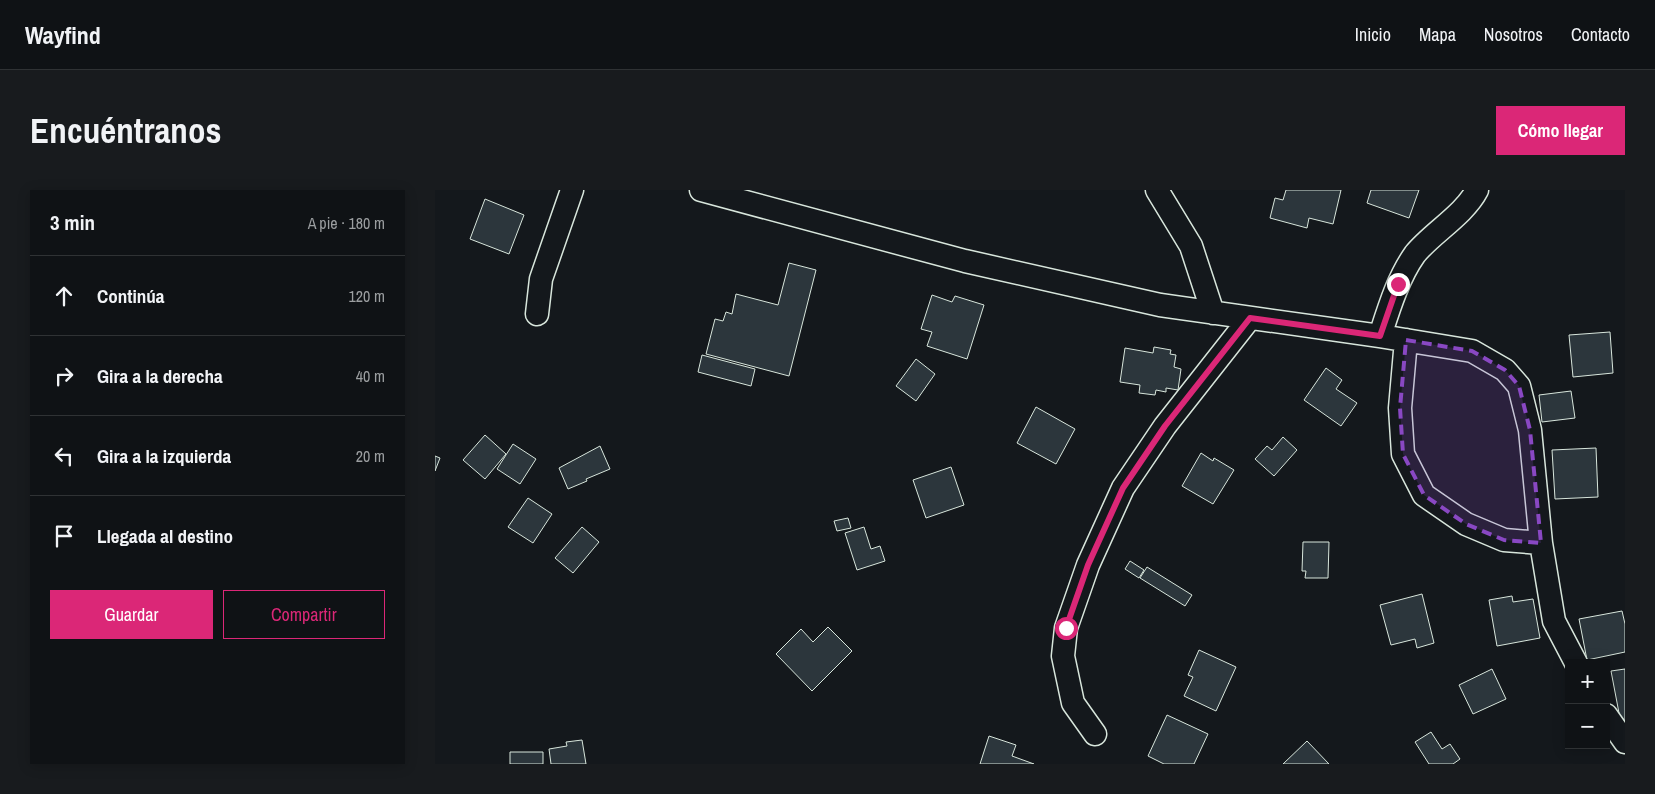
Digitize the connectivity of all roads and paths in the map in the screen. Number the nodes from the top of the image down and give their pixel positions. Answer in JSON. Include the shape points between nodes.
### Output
{"nodes":[{"id":1,"x":572,"y":190,"type":"edge"},
{"id":2,"x":701,"y":190,"type":"edge"},
{"id":3,"x":1157,"y":190,"type":"edge"},
{"id":4,"x":1477,"y":190,"type":"edge"},
{"id":5,"x":1213,"y":313,"type":"junction"},
{"id":6,"x":537,"y":314,"type":"dead end"},
{"id":7,"x":1250,"y":318,"type":"junction"},
{"id":8,"x":1380,"y":336,"type":"junction"},
{"id":9,"x":1406,"y":340,"type":"junction"},
{"id":10,"x":1541,"y":543,"type":"junction"},
{"id":11,"x":1574,"y":659,"type":"edge"},
{"id":12,"x":1610,"y":721,"type":"edge"},
{"id":13,"x":1095,"y":734,"type":"dead end"},
{"id":14,"x":1625,"y":742,"type":"edge"}],
"edges":[{"from":1,"to":6,"type":"street","via":[[541,279]]},
{"from":2,"to":5,"type":"street","via":[[965,262],[1160,305]]},
{"from":3,"to":5,"type":"street","via":[[1191,246]]},
{"from":4,"to":8,"type":"street","via":[[1416,254],[1398,284]]},
{"from":5,"to":7,"type":"street"},
{"from":7,"to":8,"type":"street"},
{"from":7,"to":13,"type":"street","via":[[1165,426],[1123,488],[1088,565],[1066,628],[1063,656],[1073,704]]},
{"from":8,"to":9,"type":"street"},
{"from":9,"to":10,"type":"street","via":[[1472,352],[1505,370],[1519,386],[1530,430]]},
{"from":9,"to":10,"type":"street","via":[[1400,408],[1403,454],[1423,495],[1466,524],[1497,537]]},
{"from":10,"to":11,"type":"street","via":[[1554,621]]},
{"from":12,"to":14,"type":"street"}]}
